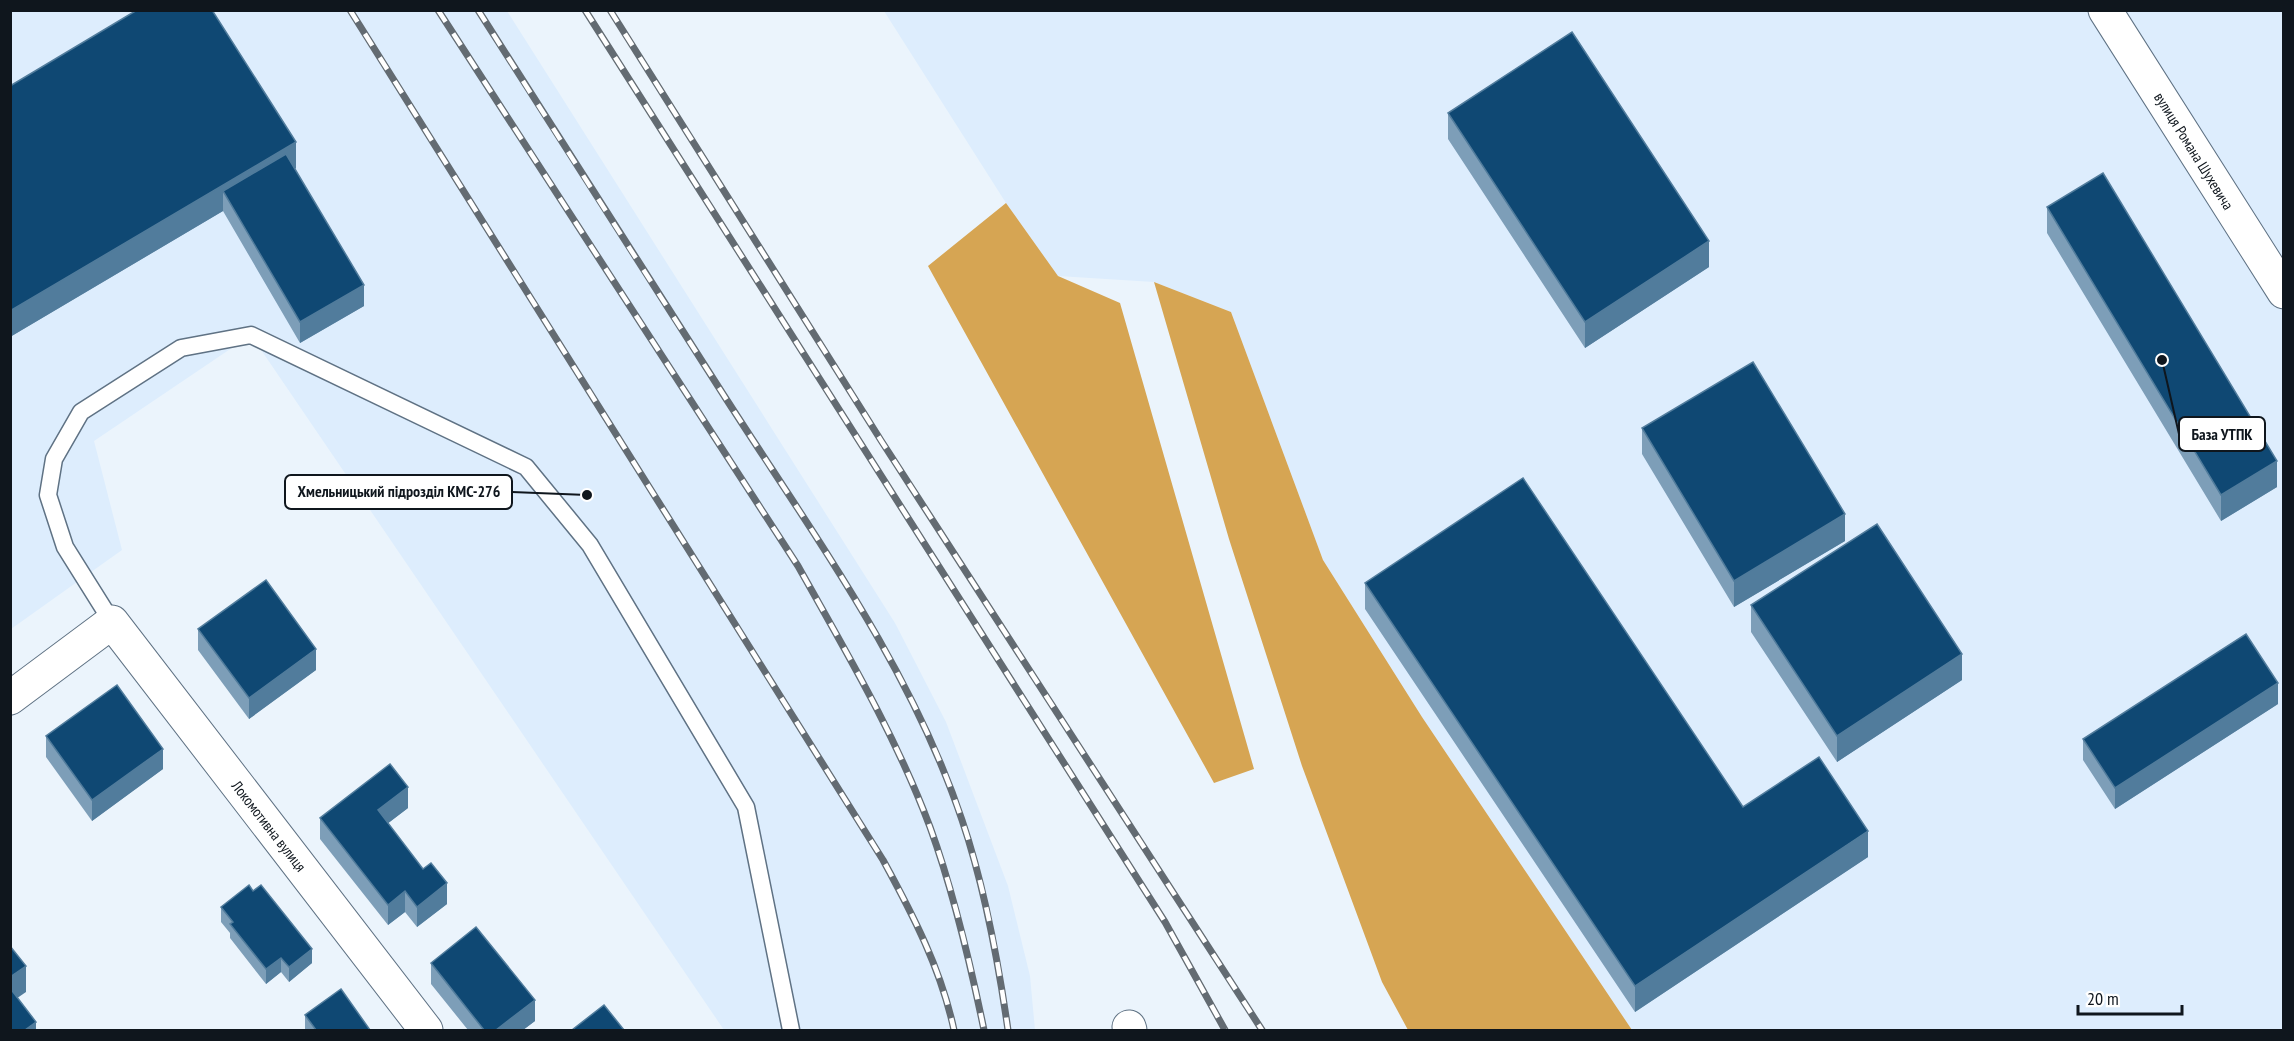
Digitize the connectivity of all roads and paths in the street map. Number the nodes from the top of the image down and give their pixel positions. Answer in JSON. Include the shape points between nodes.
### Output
{"nodes":[{"id":1,"x":2104,"y":10,"type":"edge"},
{"id":2,"x":2283,"y":292,"type":"edge"},
{"id":3,"x":112,"y":622,"type":"junction"},
{"id":4,"x":10,"y":698,"type":"edge"},
{"id":5,"x":426,"y":1030,"type":"edge"},
{"id":6,"x":791,"y":1030,"type":"edge"}],
"edges":[{"from":1,"to":2,"type":"street","name":"вулиця Романа Шухевича"},
{"from":3,"to":4,"type":"street"},
{"from":3,"to":5,"type":"street","name":"Локомотивна вулиця"},
{"from":3,"to":6,"type":"lane","via":[[65,547],[48,495],[54,459],[81,412],[181,348],[251,335],[526,467],[590,545],[746,807]]}]}
